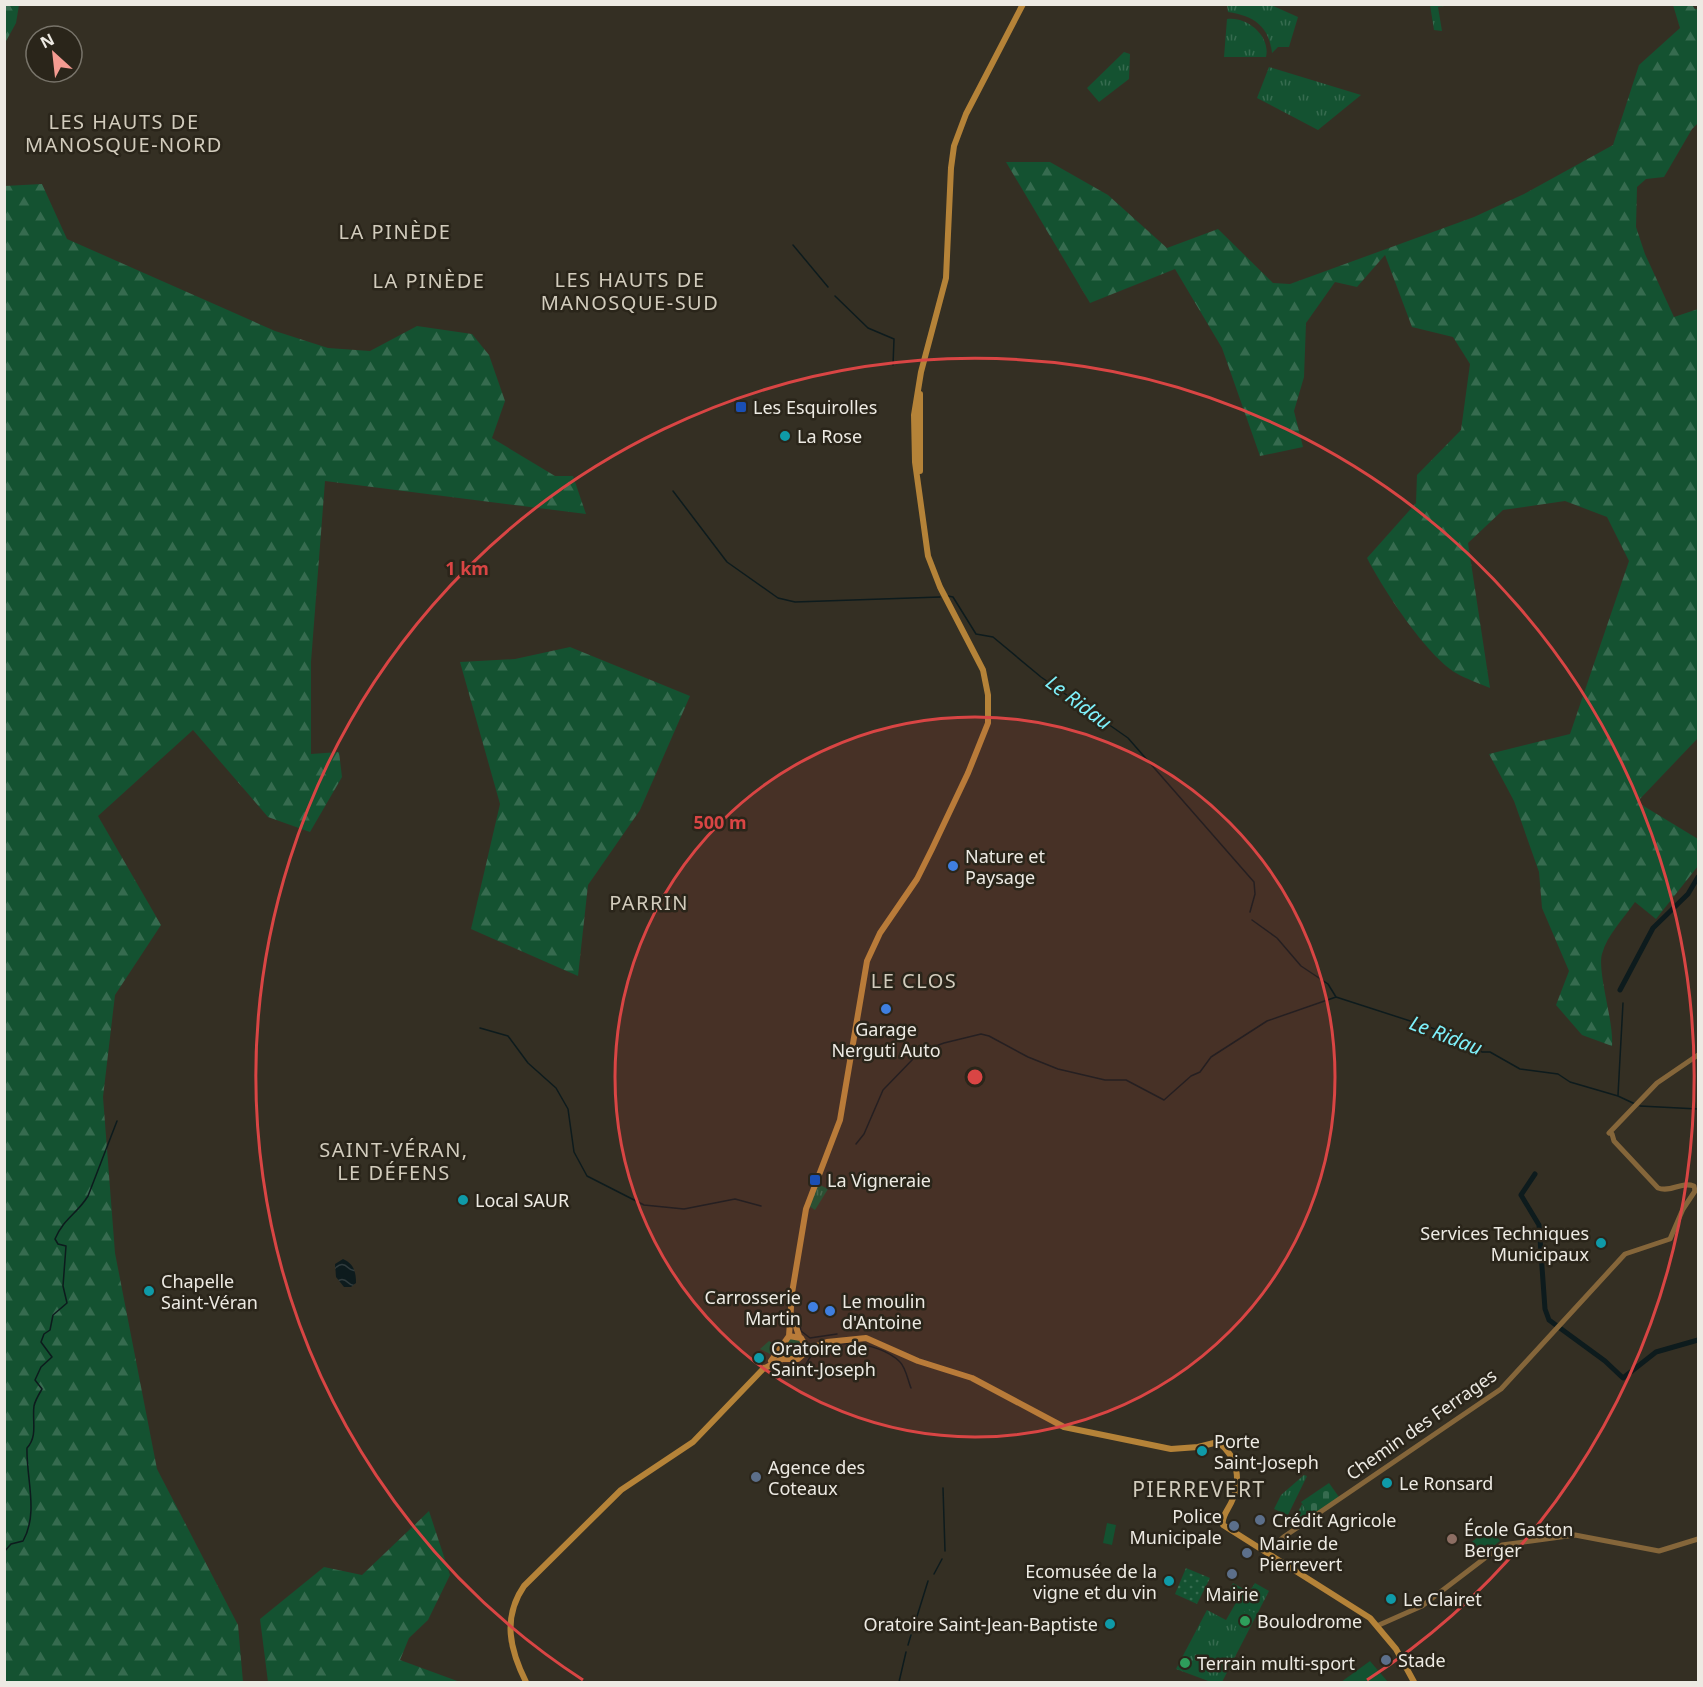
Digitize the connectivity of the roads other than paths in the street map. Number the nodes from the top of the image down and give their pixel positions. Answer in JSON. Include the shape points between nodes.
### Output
{"nodes":[{"id":1,"x":1023,"y":6,"type":"edge"},
{"id":2,"x":1698,"y":1054,"type":"edge"},
{"id":3,"x":792,"y":1310,"type":"junction"},
{"id":4,"x":789,"y":1336,"type":"junction"},
{"id":5,"x":801,"y":1339,"type":"junction"},
{"id":6,"x":827,"y":1342,"type":"junction"},
{"id":7,"x":781,"y":1349,"type":"junction"},
{"id":8,"x":805,"y":1351,"type":"junction"},
{"id":9,"x":788,"y":1359,"type":"junction"},
{"id":10,"x":763,"y":1369,"type":"junction"},
{"id":11,"x":1698,"y":1539,"type":"edge"},
{"id":12,"x":1266,"y":1552,"type":"junction"},
{"id":13,"x":1379,"y":1626,"type":"junction"},
{"id":14,"x":526,"y":1683,"type":"edge"},
{"id":15,"x":1414,"y":1683,"type":"edge"}],
"edges":[{"from":1,"to":3,"type":"main road","via":[[966,114],[954,146],[947,271],[917,387],[923,535],[931,565],[982,670],[988,695],[988,723],[927,860],[880,933],[867,961],[840,1120],[806,1209]]},
{"from":2,"to":12,"type":"street","name":"Chemin des Ferrages","via":[[1657,1083],[1612,1132],[1614,1142],[1658,1188],[1670,1190],[1690,1184],[1696,1189],[1670,1239],[1625,1254],[1501,1389]]},
{"from":3,"to":4,"type":"main road"},
{"from":3,"to":5,"type":"main road"},
{"from":4,"to":5,"type":"main road"},
{"from":4,"to":7,"type":"main road"},
{"from":5,"to":6,"type":"main road"},
{"from":5,"to":8,"type":"main road"},
{"from":6,"to":8,"type":"main road"},
{"from":6,"to":12,"type":"main road","via":[[854,1337],[873,1340],[918,1361],[972,1378],[1064,1427],[1171,1449],[1218,1442],[1237,1469],[1234,1494],[1222,1523]]},
{"from":7,"to":9,"type":"main road"},
{"from":7,"to":10,"type":"main road"},
{"from":8,"to":9,"type":"main road","via":[[798,1359]]},
{"from":9,"to":10,"type":"main road"},
{"from":10,"to":14,"type":"main road","via":[[693,1442],[621,1490],[524,1586],[513,1605],[509,1628]]},
{"from":11,"to":13,"type":"street","via":[[1651,1551],[1575,1535],[1502,1545],[1422,1606]]},
{"from":12,"to":13,"type":"main road"},
{"from":13,"to":15,"type":"main road"}]}
